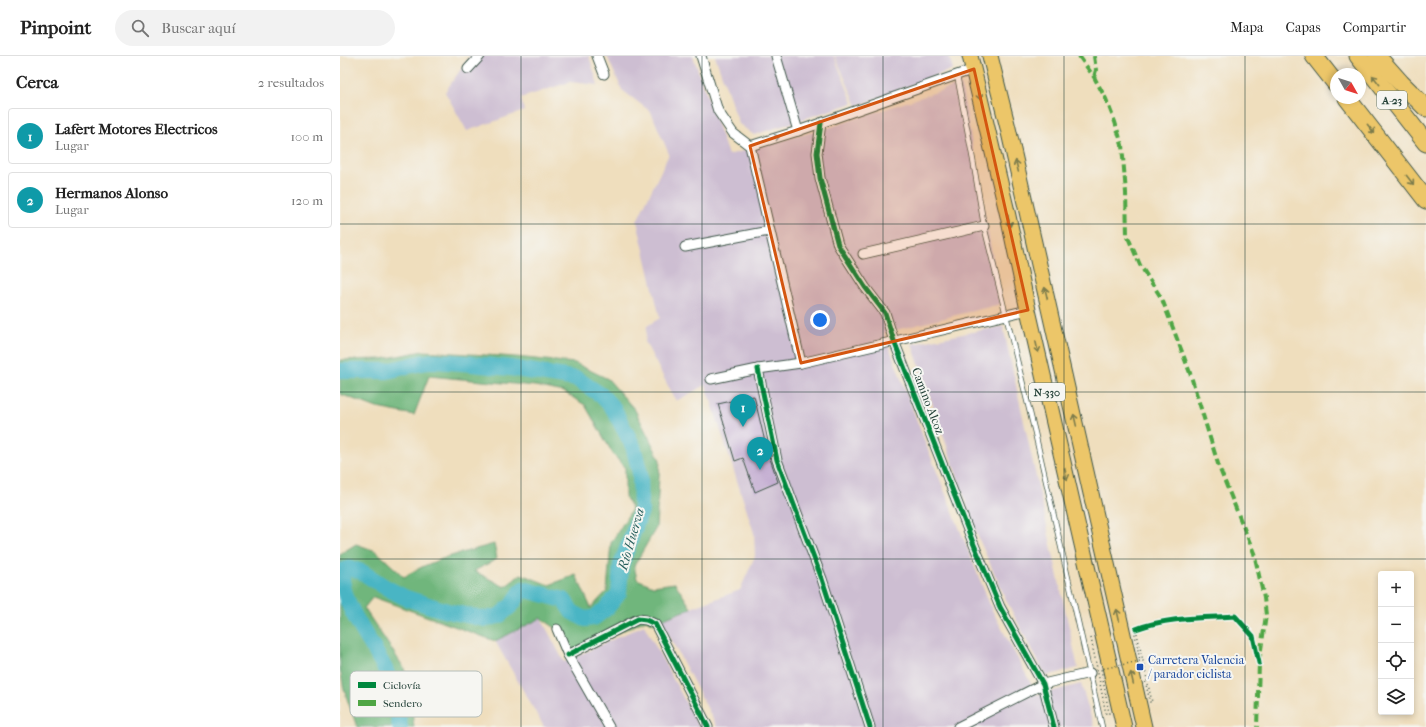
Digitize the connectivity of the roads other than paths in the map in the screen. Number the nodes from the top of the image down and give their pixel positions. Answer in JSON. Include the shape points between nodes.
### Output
{"nodes":[{"id":1,"x":480,"y":56,"type":"edge"},
{"id":2,"x":598,"y":56,"type":"edge"},
{"id":3,"x":701,"y":56,"type":"edge"},
{"id":4,"x":776,"y":56,"type":"edge"},
{"id":5,"x":990,"y":56,"type":"edge"},
{"id":6,"x":1314,"y":56,"type":"edge"},
{"id":7,"x":1358,"y":56,"type":"edge"},
{"id":8,"x":1376,"y":56,"type":"edge"},
{"id":9,"x":972,"y":62,"type":"edge"},
{"id":10,"x":468,"y":69,"type":"dead end"},
{"id":11,"x":604,"y":74,"type":"dead end"},
{"id":12,"x":957,"y":75,"type":"junction"},
{"id":13,"x":1330,"y":76,"type":"edge"},
{"id":14,"x":1352,"y":104,"type":"edge"},
{"id":15,"x":1426,"y":108,"type":"edge"},
{"id":16,"x":821,"y":123,"type":"junction"},
{"id":17,"x":798,"y":131,"type":"junction"},
{"id":18,"x":1426,"y":143,"type":"edge"},
{"id":19,"x":750,"y":146,"type":"junction"},
{"id":20,"x":1426,"y":200,"type":"edge"},
{"id":21,"x":984,"y":226,"type":"junction"},
{"id":22,"x":769,"y":230,"type":"junction"},
{"id":23,"x":685,"y":247,"type":"dead end"},
{"id":24,"x":863,"y":254,"type":"dead end"},
{"id":25,"x":1028,"y":310,"type":"junction"},
{"id":26,"x":1006,"y":315,"type":"junction"},
{"id":27,"x":894,"y":341,"type":"junction"},
{"id":28,"x":801,"y":363,"type":"junction"},
{"id":29,"x":758,"y":369,"type":"junction"},
{"id":30,"x":711,"y":379,"type":"dead end"},
{"id":31,"x":557,"y":629,"type":"dead end"},
{"id":32,"x":568,"y":655,"type":"junction"},
{"id":33,"x":1090,"y":673,"type":"junction"},
{"id":34,"x":1043,"y":684,"type":"junction"},
{"id":35,"x":609,"y":727,"type":"edge"},
{"id":36,"x":708,"y":727,"type":"edge"},
{"id":37,"x":870,"y":727,"type":"edge"},
{"id":38,"x":958,"y":727,"type":"edge"},
{"id":39,"x":1054,"y":727,"type":"edge"},
{"id":40,"x":1102,"y":727,"type":"edge"},
{"id":41,"x":1124,"y":727,"type":"edge"},
{"id":42,"x":1144,"y":727,"type":"edge"}],
"edges":[{"from":1,"to":10,"type":"street"},
{"from":2,"to":11,"type":"street"},
{"from":3,"to":19,"type":"street","via":[[718,111],[733,133]]},
{"from":4,"to":17,"type":"street"},
{"from":42,"to":5,"type":"highway","number":"N-330","one_way":true},
{"from":6,"to":13,"type":"highway"},
{"from":18,"to":7,"type":"highway","number":"A-23","one_way":true},
{"from":8,"to":15,"type":"highway","number":"A-23"},
{"from":9,"to":12,"type":"street"},
{"from":9,"to":25,"type":"highway","number":"N-330","one_way":true},
{"from":12,"to":16,"type":"street"},
{"from":12,"to":21,"type":"lane"},
{"from":14,"to":20,"type":"highway","number":"A-23","one_way":true},
{"from":16,"to":17,"type":"street"},
{"from":16,"to":27,"type":"street","name":"Camino Alcoz","via":[[817,153],[820,178],[838,245],[865,288],[885,313]]},
{"from":19,"to":17,"type":"street","one_way":true},
{"from":19,"to":22,"type":"street"},
{"from":21,"to":24,"type":"street"},
{"from":21,"to":26,"type":"lane"},
{"from":22,"to":23,"type":"street"},
{"from":22,"to":28,"type":"street"},
{"from":25,"to":26,"type":"street"},
{"from":25,"to":41,"type":"highway","number":"N-330","one_way":true},
{"from":26,"to":27,"type":"street"},
{"from":26,"to":33,"type":"lane"},
{"from":27,"to":28,"type":"street"},
{"from":27,"to":34,"type":"street","name":"Camino Alcoz","via":[[1000,607]]},
{"from":28,"to":29,"type":"street"},
{"from":29,"to":30,"type":"street"},
{"from":29,"to":37,"type":"street","via":[[777,460],[822,579]]},
{"from":31,"to":32,"type":"street"},
{"from":32,"to":35,"type":"street"},
{"from":32,"to":36,"type":"street","via":[[638,619],[655,624]]},
{"from":33,"to":34,"type":"street"},
{"from":33,"to":40,"type":"lane"},
{"from":34,"to":38,"type":"street"},
{"from":34,"to":39,"type":"street","name":"Camino Alcoz"}]}
